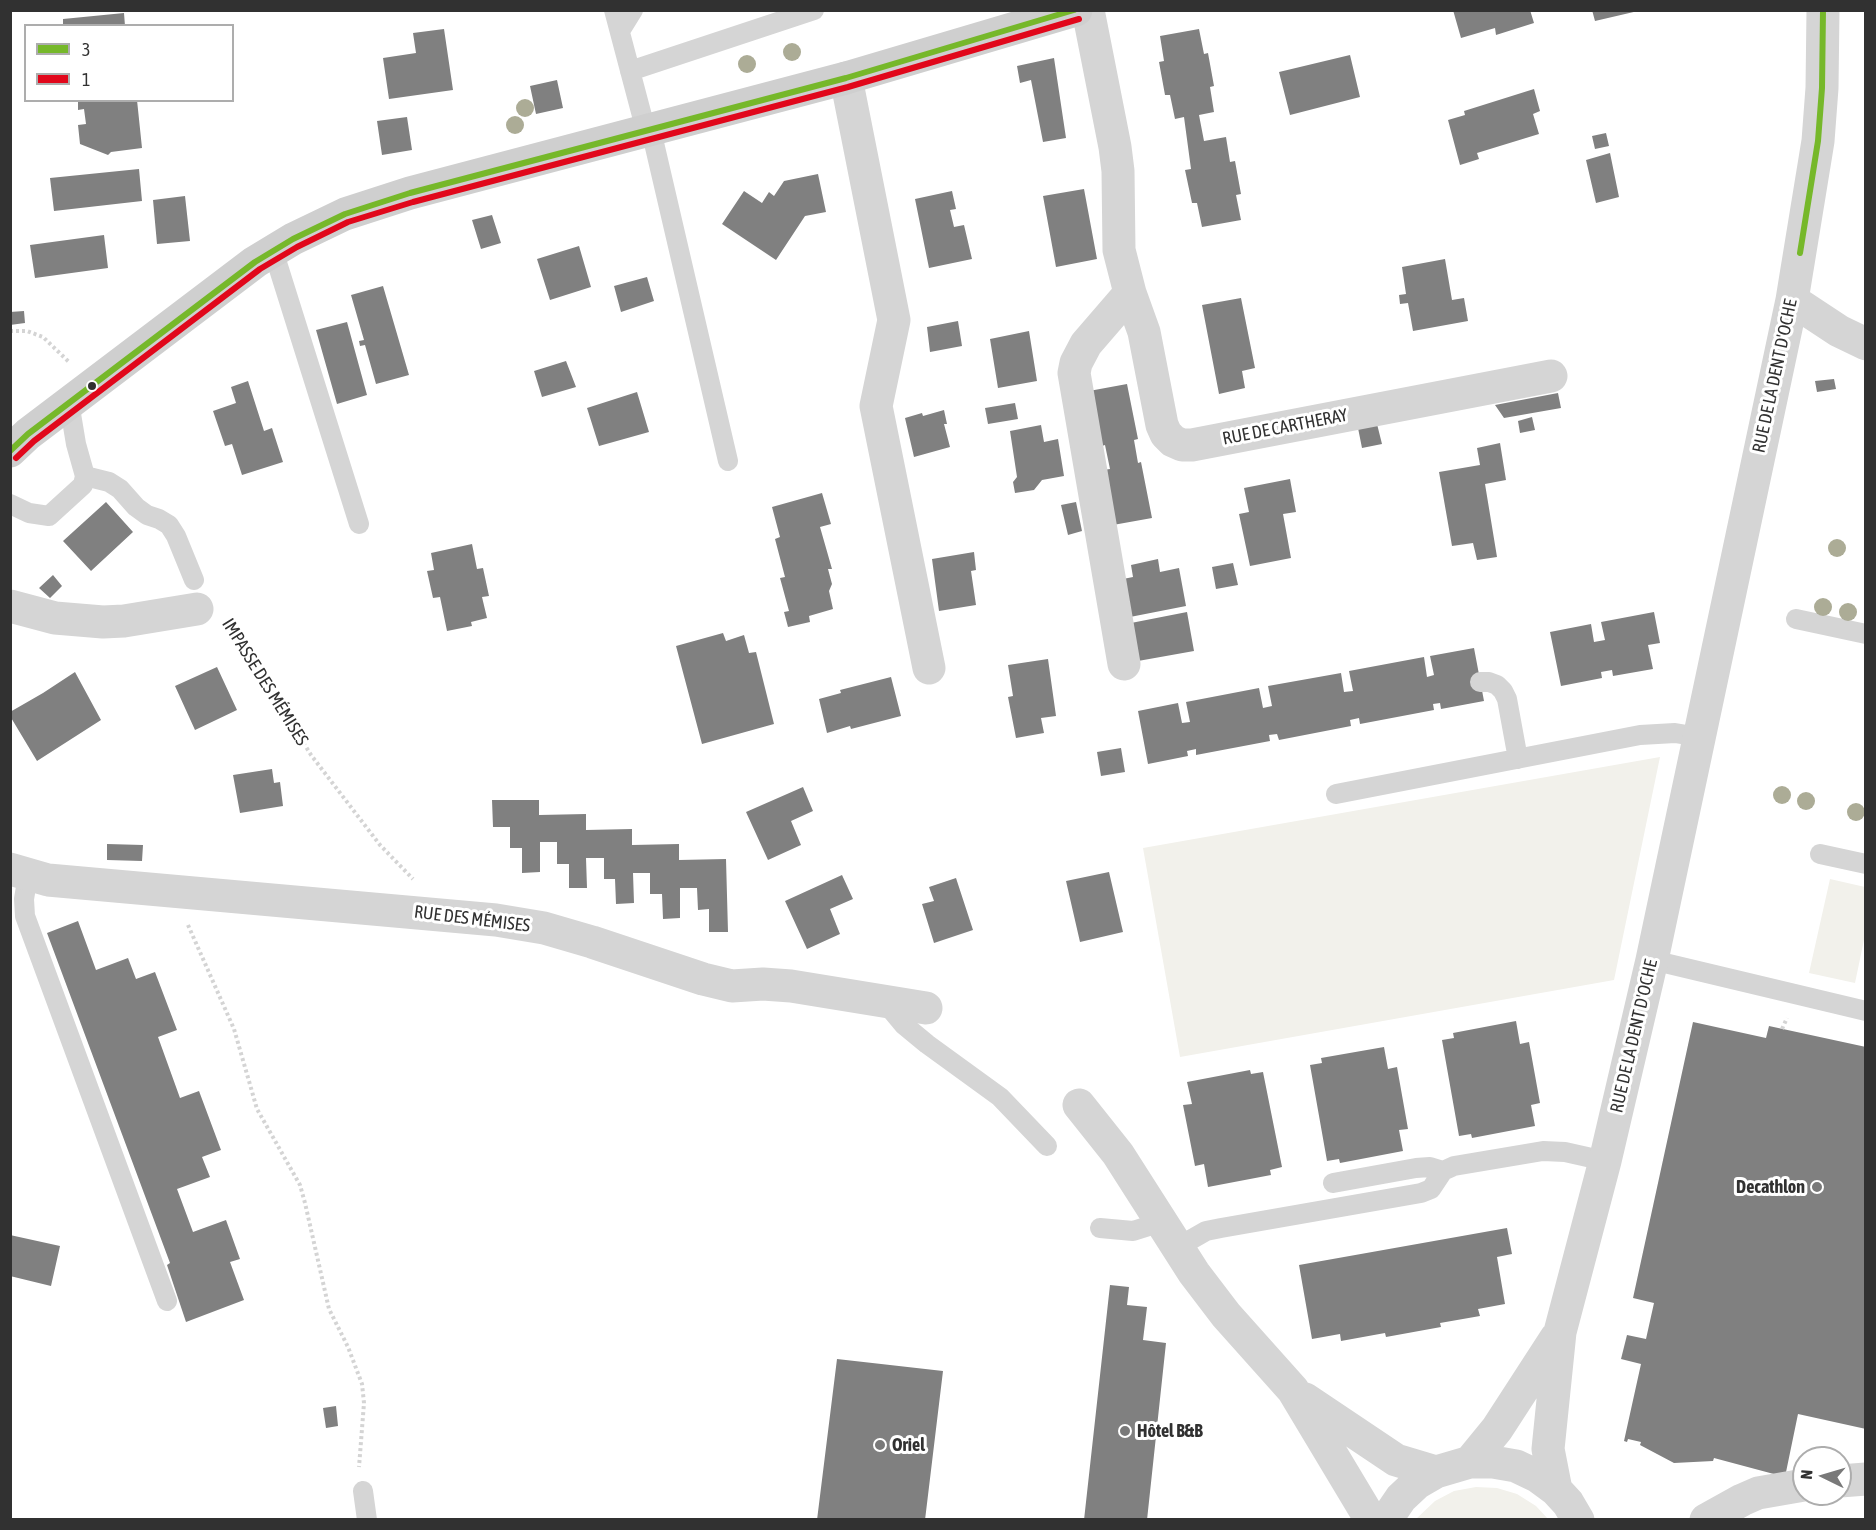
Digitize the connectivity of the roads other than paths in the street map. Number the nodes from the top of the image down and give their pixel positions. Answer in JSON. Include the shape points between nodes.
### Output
{"nodes":[{"id":1,"x":614,"y":10,"type":"edge"},
{"id":2,"x":633,"y":10,"type":"edge"},
{"id":3,"x":814,"y":10,"type":"edge"},
{"id":4,"x":1077,"y":10,"type":"edge"},
{"id":5,"x":1088,"y":10,"type":"edge"},
{"id":6,"x":1823,"y":10,"type":"edge"},
{"id":7,"x":620,"y":31,"type":"junction"},
{"id":8,"x":630,"y":71,"type":"junction"},
{"id":9,"x":846,"y":78,"type":"junction"},
{"id":10,"x":648,"y":130,"type":"junction"},
{"id":11,"x":273,"y":250,"type":"junction"},
{"id":12,"x":1130,"y":293,"type":"junction"},
{"id":13,"x":1792,"y":300,"type":"junction"},
{"id":14,"x":1866,"y":344,"type":"edge"},
{"id":15,"x":1551,"y":376,"type":"dead end"},
{"id":16,"x":80,"y":394,"type":"junction"},
{"id":17,"x":16,"y":441,"type":"edge"},
{"id":18,"x":728,"y":461,"type":"dead end"},
{"id":19,"x":85,"y":476,"type":"junction"},
{"id":20,"x":10,"y":504,"type":"edge"},
{"id":21,"x":359,"y":524,"type":"dead end"},
{"id":22,"x":196,"y":594,"type":"joint"},
{"id":23,"x":10,"y":606,"type":"edge"},
{"id":24,"x":1796,"y":619,"type":"dead end"},
{"id":25,"x":1866,"y":634,"type":"edge"},
{"id":26,"x":1124,"y":664,"type":"dead end"},
{"id":27,"x":929,"y":668,"type":"dead end"},
{"id":28,"x":1480,"y":682,"type":"dead end"},
{"id":29,"x":1699,"y":737,"type":"junction"},
{"id":30,"x":1518,"y":759,"type":"junction"},
{"id":31,"x":1336,"y":794,"type":"dead end"},
{"id":32,"x":1820,"y":854,"type":"dead end"},
{"id":33,"x":1866,"y":864,"type":"edge"},
{"id":34,"x":19,"y":872,"type":"edge"},
{"id":35,"x":1652,"y":960,"type":"junction"},
{"id":36,"x":884,"y":1001,"type":"junction"},
{"id":37,"x":926,"y":1008,"type":"dead end"},
{"id":38,"x":1866,"y":1011,"type":"edge"},
{"id":39,"x":1079,"y":1105,"type":"dead end"},
{"id":40,"x":1047,"y":1146,"type":"dead end"},
{"id":41,"x":1605,"y":1161,"type":"junction"},
{"id":42,"x":1443,"y":1171,"type":"junction"},
{"id":43,"x":1333,"y":1183,"type":"dead end"},
{"id":44,"x":1160,"y":1219,"type":"junction"},
{"id":45,"x":1100,"y":1228,"type":"dead end"},
{"id":46,"x":1178,"y":1247,"type":"junction"},
{"id":47,"x":167,"y":1301,"type":"dead end"},
{"id":48,"x":1560,"y":1332,"type":"junction"},
{"id":49,"x":1293,"y":1390,"type":"junction"},
{"id":50,"x":1470,"y":1462,"type":"junction"},
{"id":51,"x":1436,"y":1472,"type":"junction"},
{"id":52,"x":1792,"y":1487,"type":"edge"},
{"id":53,"x":1556,"y":1490,"type":"junction"},
{"id":54,"x":363,"y":1491,"type":"road end"},
{"id":55,"x":1579,"y":1519,"type":"edge"},
{"id":56,"x":367,"y":1520,"type":"edge"},
{"id":57,"x":1371,"y":1520,"type":"edge"},
{"id":58,"x":1386,"y":1520,"type":"edge"},
{"id":59,"x":1706,"y":1520,"type":"edge"}],
"edges":[{"from":1,"to":7,"type":"lane"},
{"from":2,"to":7,"type":"lane"},
{"from":3,"to":8,"type":"lane"},
{"from":4,"to":9,"type":"street"},
{"from":5,"to":12,"type":"street","name":"RUE DE CARTHERAY","via":[[1115,147],[1119,250]]},
{"from":6,"to":13,"type":"street","name":"RUE DE LA DENT D'OCHE","via":[[1818,141]]},
{"from":7,"to":8,"type":"lane"},
{"from":8,"to":10,"type":"lane"},
{"from":9,"to":10,"type":"street"},
{"from":9,"to":27,"type":"street","via":[[894,320],[876,406]]},
{"from":10,"to":11,"type":"street","via":[[377,203],[314,228]]},
{"from":10,"to":18,"type":"lane"},
{"from":11,"to":16,"type":"street"},
{"from":11,"to":21,"type":"lane"},
{"from":12,"to":15,"type":"street","name":"RUE DE CARTHERAY","via":[[1144,332],[1162,425],[1173,441],[1182,445]]},
{"from":12,"to":26,"type":"street","via":[[1086,344],[1074,374]]},
{"from":13,"to":14,"type":"street"},
{"from":13,"to":29,"type":"street","name":"RUE DE LA DENT D'OCHE"},
{"from":16,"to":17,"type":"street"},
{"from":16,"to":19,"type":"lane","via":[[76,444]]},
{"from":19,"to":20,"type":"lane","via":[[83,485],[49,516],[29,513]]},
{"from":19,"to":22,"type":"lane","via":[[109,482],[147,515],[170,525]]},
{"from":22,"to":23,"type":"street","name":"IMPASSE DES MÉMISES","via":[[124,621],[55,618]]},
{"from":24,"to":25,"type":"lane"},
{"from":28,"to":30,"type":"lane","via":[[1497,685],[1507,699]]},
{"from":29,"to":30,"type":"lane","via":[[1657,733]]},
{"from":29,"to":35,"type":"street","name":"RUE DE LA DENT D'OCHE"},
{"from":30,"to":31,"type":"lane"},
{"from":32,"to":33,"type":"lane"},
{"from":34,"to":36,"type":"street","name":"RUE DES MÉMISES","via":[[71,883],[446,915],[544,928],[732,986],[791,986]]},
{"from":34,"to":47,"type":"lane","via":[[25,916]]},
{"from":35,"to":38,"type":"lane"},
{"from":35,"to":41,"type":"street","name":"RUE DE LA DENT D'OCHE"},
{"from":36,"to":37,"type":"street","name":"RUE DES MÉMISES"},
{"from":36,"to":40,"type":"lane","via":[[927,1044],[1000,1097]]},
{"from":39,"to":44,"type":"street","via":[[1118,1154]]},
{"from":41,"to":42,"type":"lane","via":[[1542,1151]]},
{"from":41,"to":48,"type":"street","name":"RUE DE LA DENT D'OCHE"},
{"from":42,"to":43,"type":"lane","via":[[1416,1168]]},
{"from":42,"to":46,"type":"lane","via":[[1431,1189],[1421,1193],[1221,1228]]},
{"from":44,"to":45,"type":"lane","via":[[1133,1231]]},
{"from":44,"to":46,"type":"street"},
{"from":46,"to":49,"type":"street","via":[[1226,1315]]},
{"from":48,"to":50,"type":"street","name":"RUE DE LA DENT D'OCHE","via":[[1497,1429]]},
{"from":48,"to":53,"type":"street","name":"RUE DE LA DENT D'OCHE","via":[[1548,1449]]},
{"from":49,"to":51,"type":"street","via":[[1396,1461]]},
{"from":49,"to":57,"type":"street"},
{"from":50,"to":51,"type":"street"},
{"from":50,"to":53,"type":"street","via":[[1516,1466]]},
{"from":51,"to":58,"type":"street","via":[[1401,1498]]},
{"from":52,"to":59,"type":"street","via":[[1758,1493]]},
{"from":53,"to":55,"type":"street"},
{"from":54,"to":56,"type":"lane"}]}
